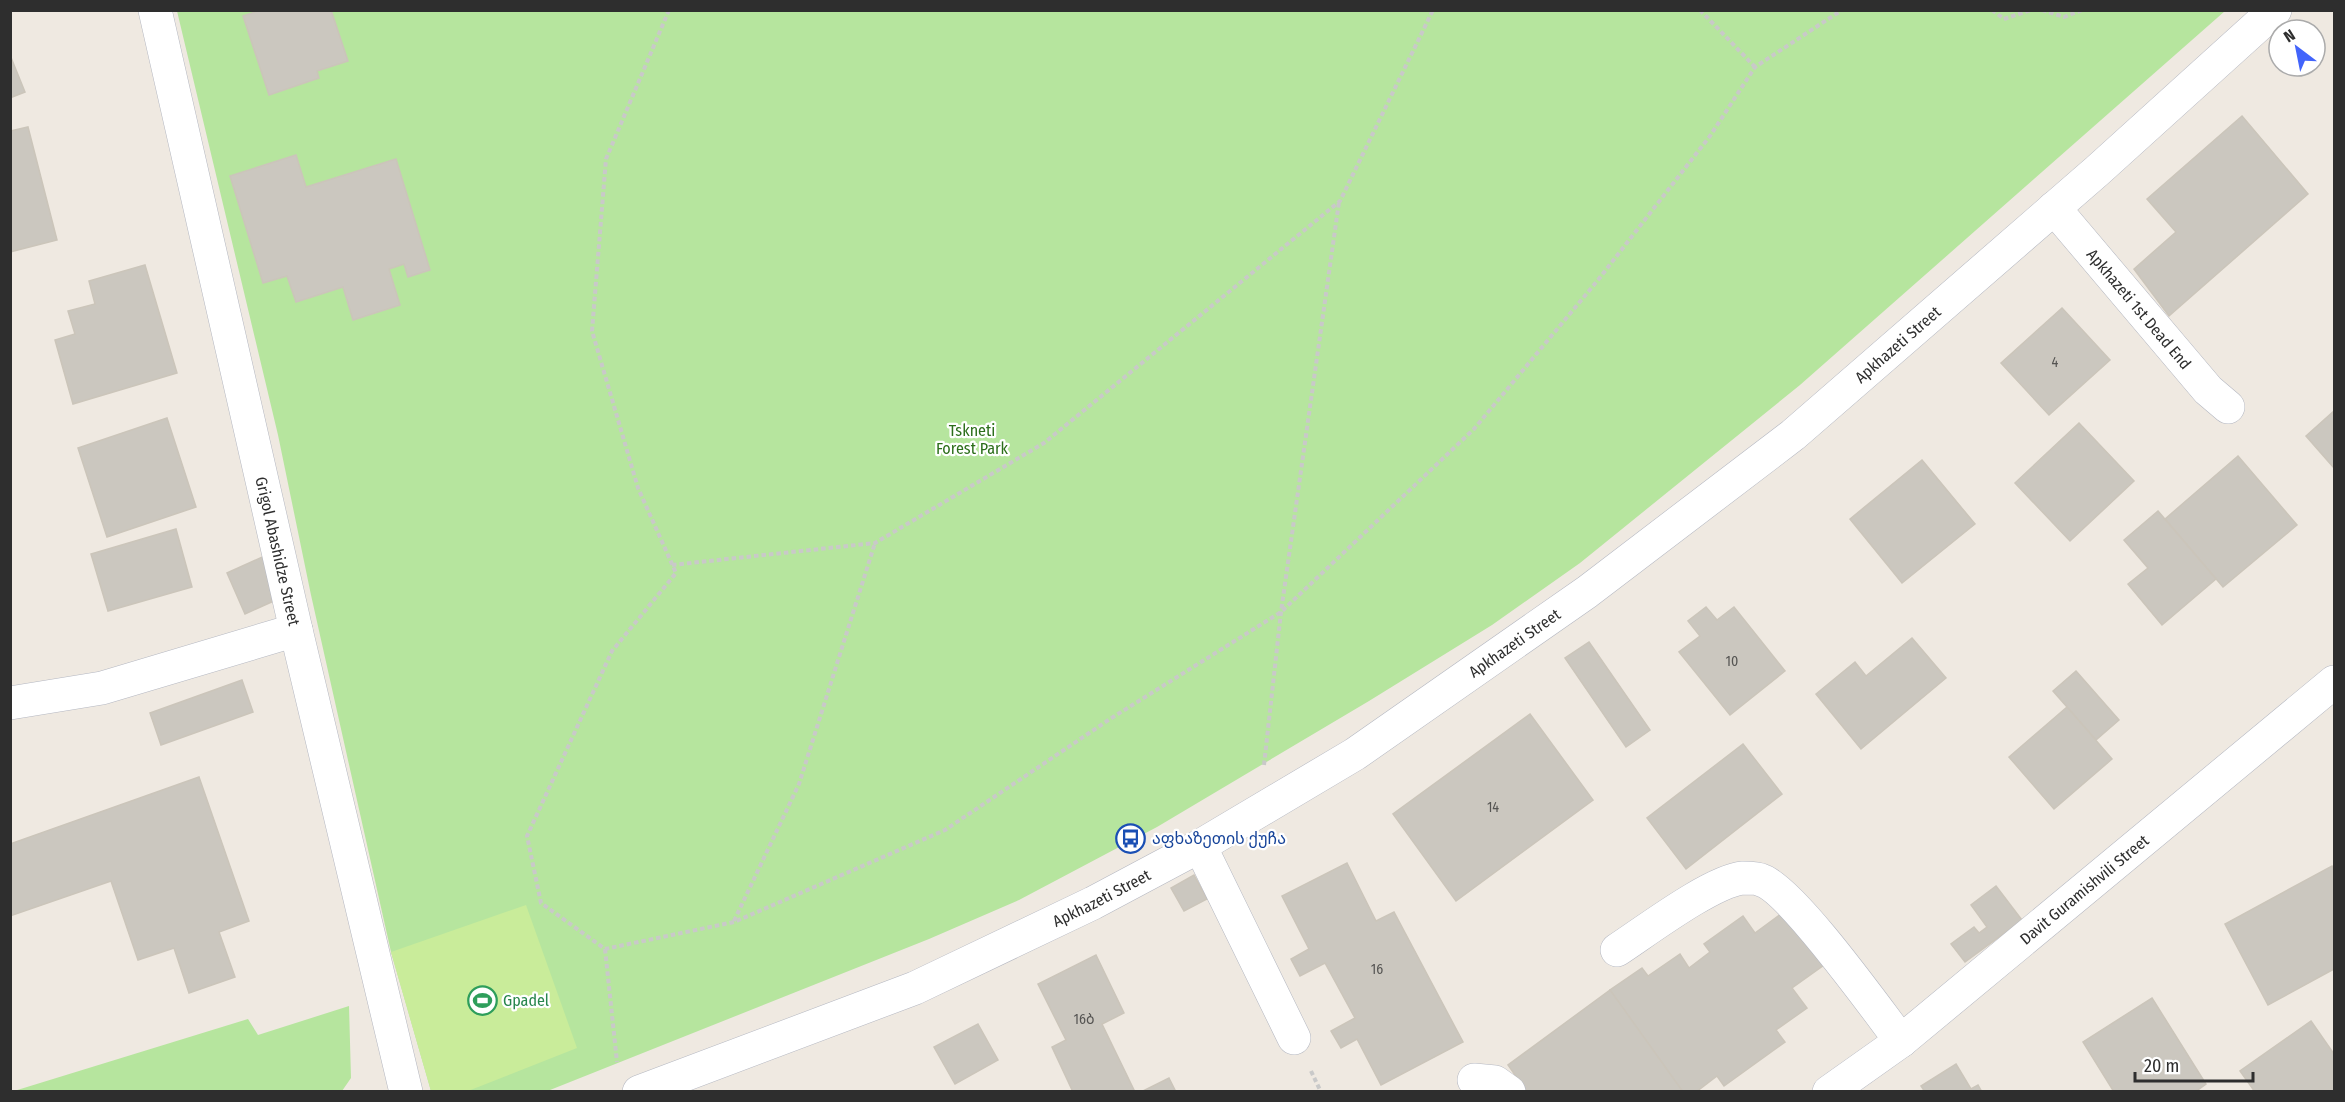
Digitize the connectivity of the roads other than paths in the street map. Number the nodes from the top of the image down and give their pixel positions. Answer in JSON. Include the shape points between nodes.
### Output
{"nodes":[{"id":1,"x":155,"y":10,"type":"edge"},
{"id":2,"x":2275,"y":10,"type":"edge"},
{"id":3,"x":2054,"y":208,"type":"junction"},
{"id":4,"x":2228,"y":407,"type":"dead end"},
{"id":5,"x":296,"y":630,"type":"junction"},
{"id":6,"x":2334,"y":682,"type":"edge"},
{"id":7,"x":10,"y":703,"type":"edge"},
{"id":8,"x":1200,"y":846,"type":"junction"},
{"id":9,"x":1617,"y":950,"type":"dead end"},
{"id":10,"x":1294,"y":1038,"type":"dead end"},
{"id":11,"x":1901,"y":1041,"type":"junction"},
{"id":12,"x":1474,"y":1080,"type":"dead end"},
{"id":13,"x":628,"y":1081,"type":"edge"},
{"id":14,"x":682,"y":1084,"type":"edge"},
{"id":15,"x":406,"y":1092,"type":"edge"},
{"id":16,"x":1509,"y":1092,"type":"edge"},
{"id":17,"x":1829,"y":1092,"type":"edge"}],
"edges":[{"from":1,"to":5,"type":"street","name":"Grigol Abashidze Street"},
{"from":2,"to":3,"type":"street","name":"Apkhazeti Street"},
{"from":3,"to":4,"type":"street","name":"Apkhazeti 1st Dead End","via":[[2208,390]]},
{"from":3,"to":8,"type":"street","name":"Apkhazeti Street","via":[[1793,435],[1587,592],[1355,754]]},
{"from":5,"to":7,"type":"street","via":[[102,688]]},
{"from":5,"to":15,"type":"street","name":"Grigol Abashidze Street"},
{"from":6,"to":11,"type":"street","name":"Davit Guramishvili Street"},
{"from":8,"to":10,"type":"street"},
{"from":8,"to":14,"type":"street","name":"Apkhazeti Street","via":[[1094,903],[915,988]]},
{"from":9,"to":11,"type":"street","via":[[1710,890],[1743,878],[1762,880],[1785,896],[1809,923]]},
{"from":11,"to":17,"type":"street","name":"Davit Guramishvili Street"},
{"from":12,"to":16,"type":"street","via":[[1495,1082]]},
{"from":13,"to":14,"type":"street","name":"Apkhazeti Street"}]}
